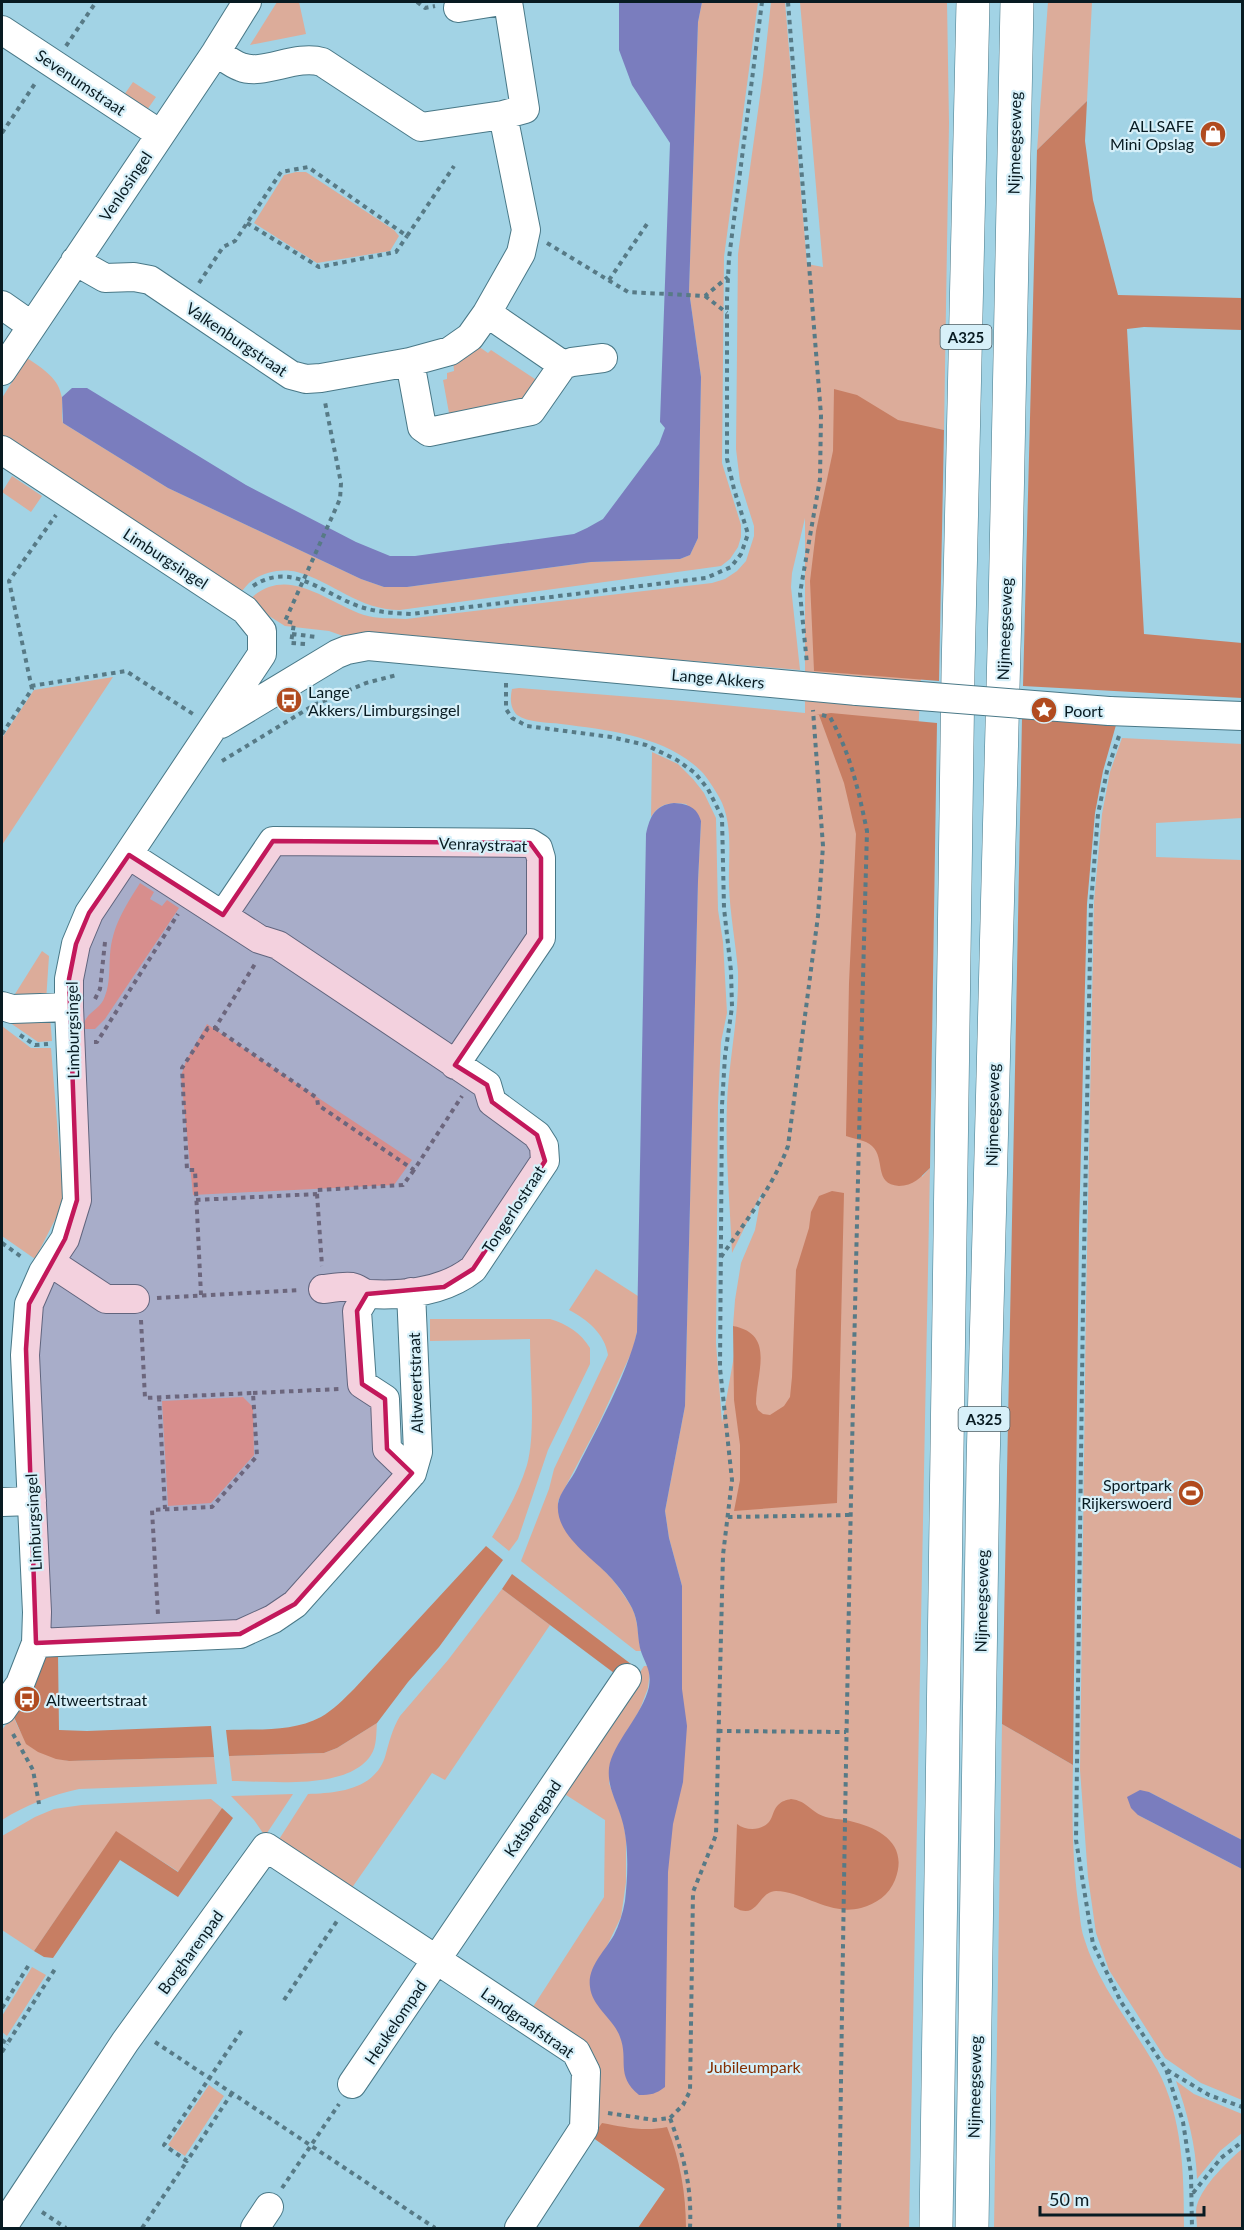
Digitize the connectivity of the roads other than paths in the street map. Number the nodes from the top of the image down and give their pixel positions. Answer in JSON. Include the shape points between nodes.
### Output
{"nodes":[{"id":1,"x":247,"y":2,"type":"edge"},
{"id":2,"x":495,"y":2,"type":"edge"},
{"id":3,"x":508,"y":2,"type":"edge"},
{"id":4,"x":1017,"y":2,"type":"edge"},
{"id":5,"x":458,"y":8,"type":"dead end"},
{"id":6,"x":970,"y":9,"type":"edge"},
{"id":7,"x":2,"y":30,"type":"edge"},
{"id":8,"x":216,"y":52,"type":"junction"},
{"id":9,"x":503,"y":115,"type":"junction"},
{"id":10,"x":160,"y":134,"type":"junction"},
{"id":11,"x":75,"y":261,"type":"junction"},
{"id":12,"x":2,"y":305,"type":"edge"},
{"id":13,"x":487,"y":313,"type":"junction"},
{"id":14,"x":32,"y":326,"type":"junction"},
{"id":15,"x":603,"y":358,"type":"dead end"},
{"id":16,"x":410,"y":362,"type":"junction"},
{"id":17,"x":563,"y":365,"type":"junction"},
{"id":18,"x":2,"y":371,"type":"edge"},
{"id":19,"x":2,"y":450,"type":"edge"},
{"id":20,"x":1242,"y":716,"type":"edge"},
{"id":21,"x":214,"y":728,"type":"junction"},
{"id":22,"x":129,"y":855,"type":"junction"},
{"id":23,"x":223,"y":915,"type":"junction"},
{"id":24,"x":2,"y":1006,"type":"edge"},
{"id":25,"x":69,"y":1007,"type":"junction"},
{"id":26,"x":465,"y":1071,"type":"junction"},
{"id":27,"x":50,"y":1262,"type":"junction"},
{"id":28,"x":323,"y":1289,"type":"road end"},
{"id":29,"x":411,"y":1292,"type":"junction"},
{"id":30,"x":367,"y":1294,"type":"junction"},
{"id":31,"x":137,"y":1299,"type":"road end"},
{"id":32,"x":412,"y":1473,"type":"junction"},
{"id":33,"x":32,"y":1501,"type":"junction"},
{"id":34,"x":2,"y":1502,"type":"edge"},
{"id":35,"x":36,"y":1644,"type":"junction"},
{"id":36,"x":627,"y":1678,"type":"dead end"},
{"id":37,"x":7,"y":1722,"type":"edge"},
{"id":38,"x":437,"y":1959,"type":"junction"},
{"id":39,"x":352,"y":2084,"type":"road end"},
{"id":40,"x":2,"y":2229,"type":"edge"},
{"id":41,"x":519,"y":2229,"type":"edge"},
{"id":42,"x":936,"y":2229,"type":"edge"},
{"id":43,"x":972,"y":2229,"type":"edge"}],
"edges":[{"from":1,"to":8,"type":"street","name":"Venlosingel"},
{"from":2,"to":5,"type":"street"},
{"from":3,"to":9,"type":"street","via":[[525,109]]},
{"from":4,"to":43,"type":"highway","name":"Nijmeegseweg","number":"A325","via":[[983,1465]]},
{"from":6,"to":42,"type":"highway","number":"A325"},
{"from":7,"to":10,"type":"street","name":"Sevenumstraat"},
{"from":8,"to":9,"type":"street","via":[[250,69],[308,60],[322,62],[421,127]]},
{"from":8,"to":10,"type":"street","name":"Venlosingel"},
{"from":9,"to":13,"type":"street","name":"Valkenburgstraat","via":[[526,230],[521,253]]},
{"from":10,"to":11,"type":"street","name":"Venlosingel"},
{"from":11,"to":14,"type":"street","name":"Venlosingel"},
{"from":11,"to":16,"type":"street","name":"Valkenburgstraat","via":[[105,278],[150,280],[291,375],[321,378]]},
{"from":12,"to":14,"type":"street"},
{"from":13,"to":16,"type":"street","name":"Valkenburgstraat","via":[[470,337],[450,351]]},
{"from":13,"to":17,"type":"street"},
{"from":14,"to":18,"type":"street","name":"Venlosingel"},
{"from":15,"to":17,"type":"street"},
{"from":16,"to":17,"type":"street","via":[[422,427],[429,432],[531,411]]},
{"from":19,"to":21,"type":"street","name":"Limburgsingel","via":[[245,610],[262,632],[262,654]]},
{"from":20,"to":21,"type":"street","name":"Lange Akkers","bridge":true,"via":[[1116,719],[857,691],[811,699],[368,646],[337,654]]},
{"from":21,"to":22,"type":"street","name":"Limburgsingel"},
{"from":22,"to":23,"type":"street","name":"Tongerlostraat"},
{"from":22,"to":25,"type":"street","name":"Limburgsingel","via":[[89,913],[76,944]]},
{"from":23,"to":26,"type":"street","name":"Tongerlostraat","via":[[259,939],[278,945]]},
{"from":23,"to":26,"type":"street","name":"Venraystraat","via":[[273,841],[530,843],[538,848],[541,938]]},
{"from":24,"to":25,"type":"street"},
{"from":25,"to":27,"type":"street","name":"Limburgsingel","via":[[77,1200],[65,1239]]},
{"from":26,"to":29,"type":"street","name":"Tongerlostraat","via":[[486,1085],[492,1102],[537,1135],[544,1146],[545,1161],[473,1269],[444,1287]]},
{"from":27,"to":31,"type":"street","via":[[106,1299]]},
{"from":27,"to":33,"type":"street","name":"Limburgsingel","via":[[29,1304],[26,1349]]},
{"from":28,"to":30,"type":"street","name":"Tongerlostraat","via":[[352,1287]]},
{"from":29,"to":30,"type":"street","name":"Tongerlostraat"},
{"from":29,"to":32,"type":"street","name":"Altweertstraat","via":[[418,1452]]},
{"from":30,"to":32,"type":"street","name":"Altweertstraat","via":[[357,1311],[362,1384],[385,1399],[387,1449]]},
{"from":32,"to":35,"type":"street","via":[[295,1604],[273,1619],[240,1634]]},
{"from":33,"to":34,"type":"street"},
{"from":33,"to":35,"type":"street","name":"Limburgsingel"},
{"from":35,"to":37,"type":"street","name":"Limburgsingel"},
{"from":36,"to":38,"type":"street","name":"Katsbergpad"},
{"from":38,"to":39,"type":"street","name":"Heukelompad"},
{"from":38,"to":40,"type":"street","name":"Borgharenpad","via":[[266,1847],[138,2025]]},
{"from":38,"to":41,"type":"street","name":"Landgraafstraat","via":[[576,2052],[586,2072],[584,2128]]}]}
